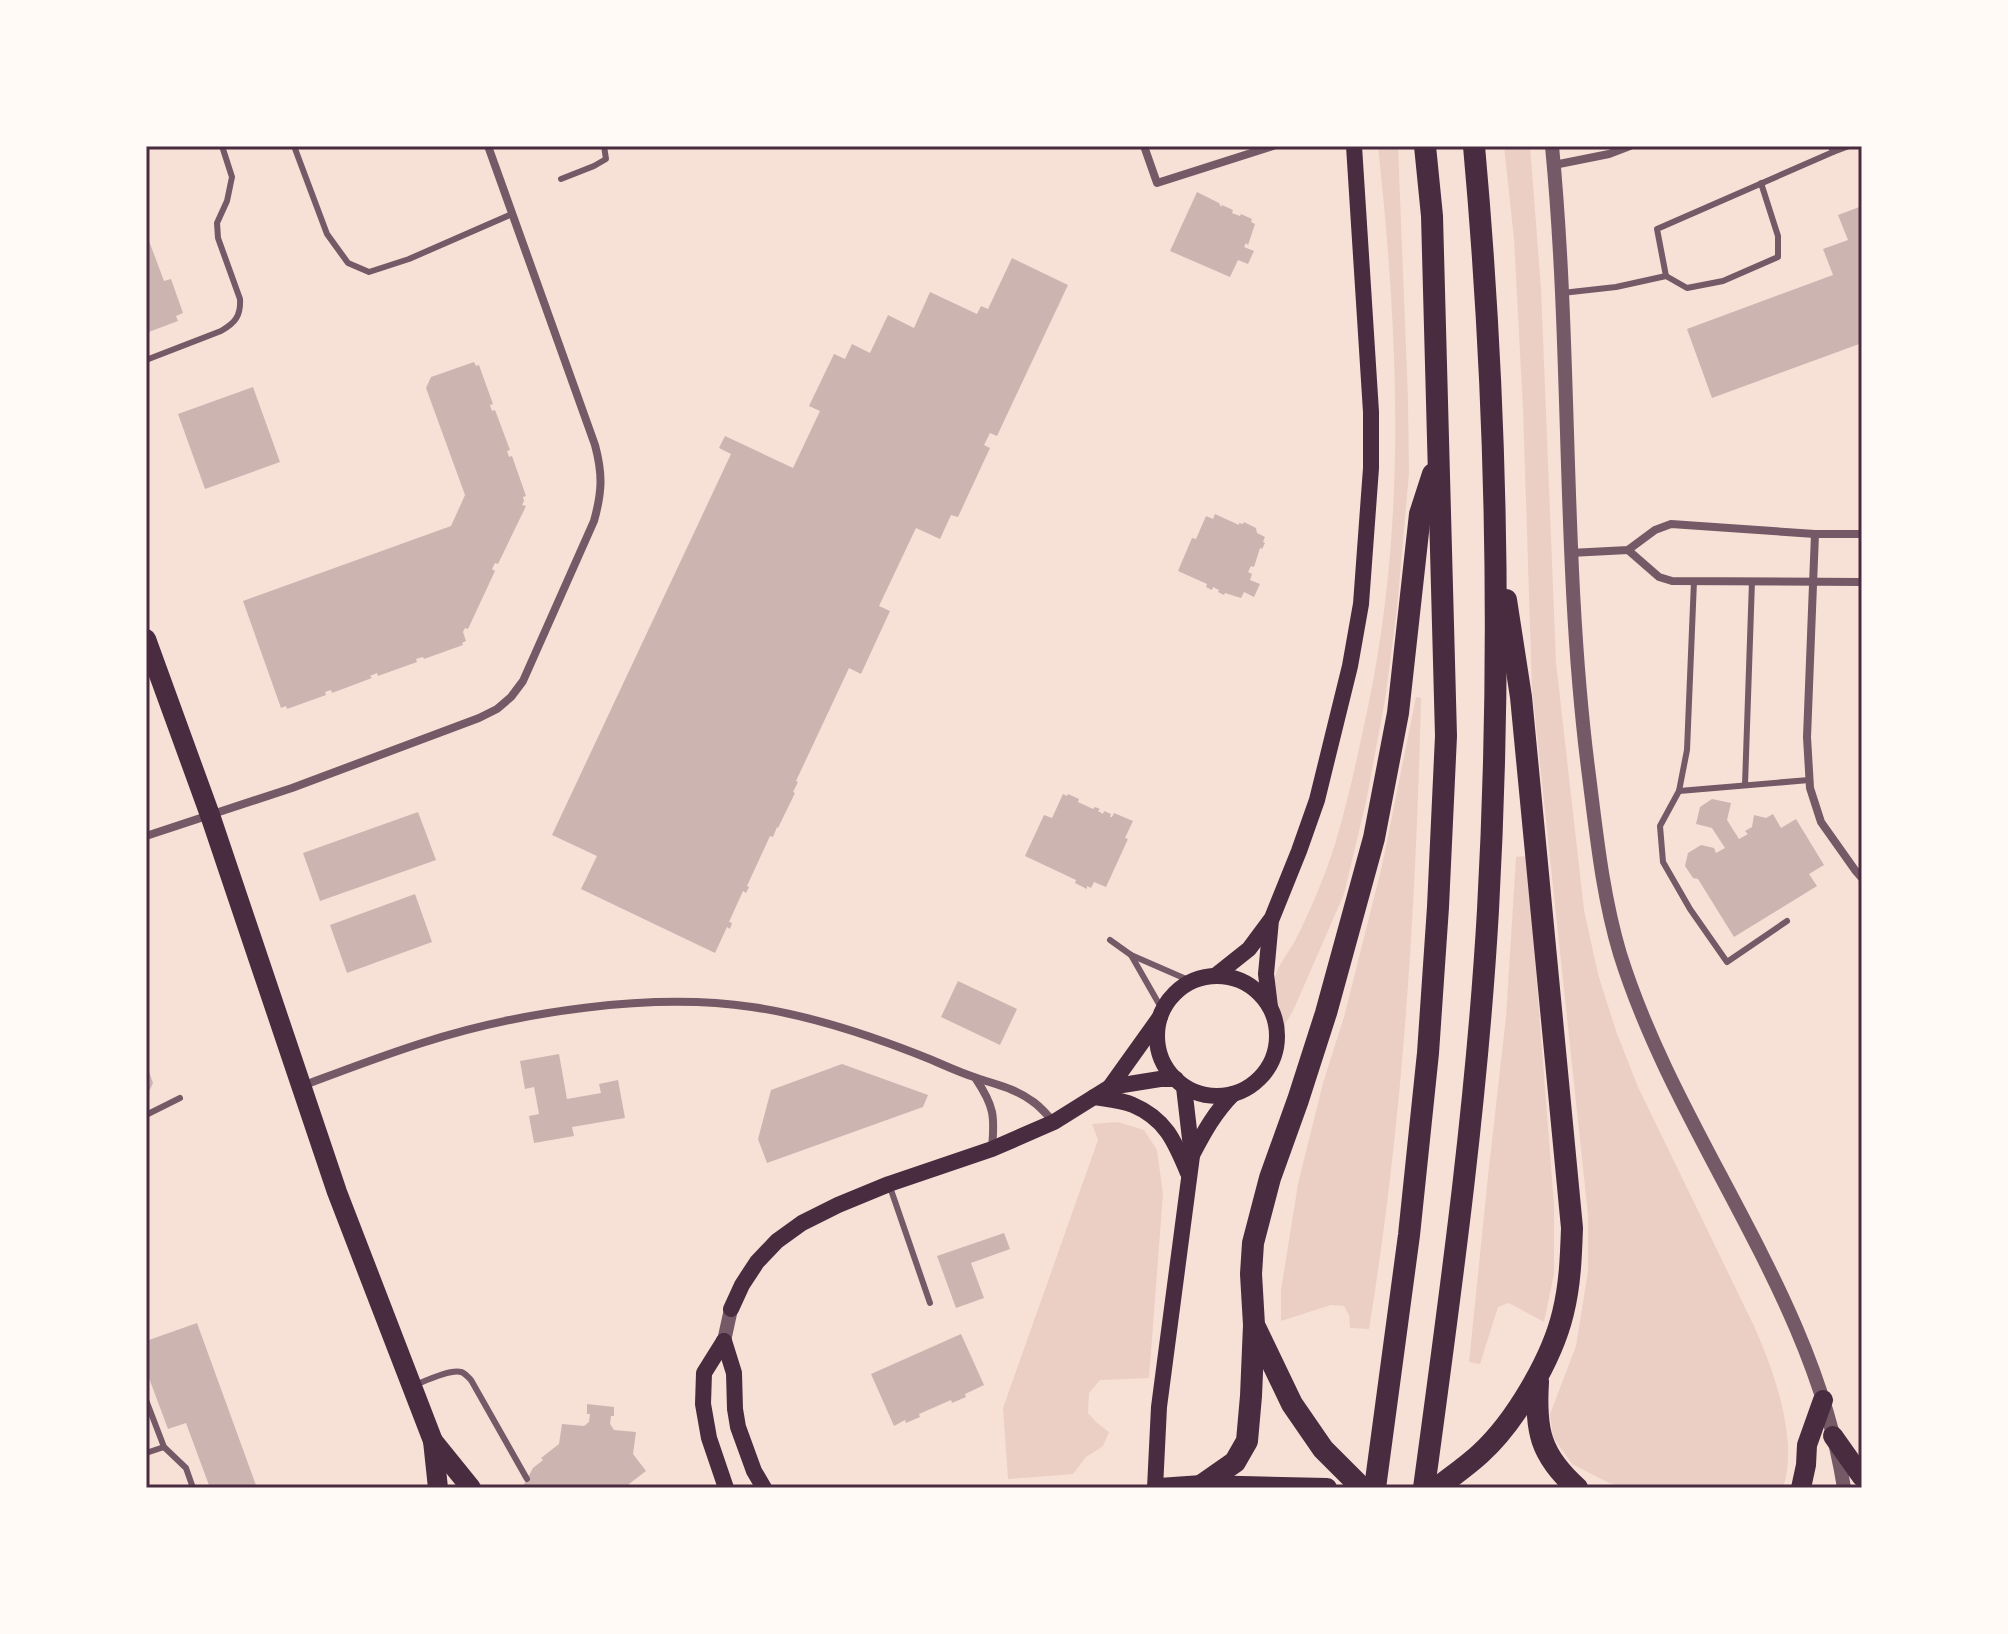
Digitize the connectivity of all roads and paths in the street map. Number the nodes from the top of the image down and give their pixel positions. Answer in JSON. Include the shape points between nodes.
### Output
{"nodes":[{"id":1,"x":223,"y":146,"type":"edge"},
{"id":2,"x":294,"y":146,"type":"edge"},
{"id":3,"x":488,"y":146,"type":"edge"},
{"id":4,"x":604,"y":146,"type":"edge"},
{"id":5,"x":1144,"y":146,"type":"edge"},
{"id":6,"x":1273,"y":146,"type":"edge"},
{"id":7,"x":1354,"y":146,"type":"edge"},
{"id":8,"x":1425,"y":146,"type":"edge"},
{"id":9,"x":1474,"y":146,"type":"edge"},
{"id":10,"x":1552,"y":146,"type":"edge"},
{"id":11,"x":1630,"y":146,"type":"edge"},
{"id":12,"x":1849,"y":146,"type":"edge"},
{"id":13,"x":1832,"y":149,"type":"edge"},
{"id":14,"x":1554,"y":165,"type":"junction"},
{"id":15,"x":561,"y":179,"type":"dead end"},
{"id":16,"x":1761,"y":183,"type":"junction"},
{"id":17,"x":512,"y":214,"type":"junction"},
{"id":18,"x":1666,"y":276,"type":"junction"},
{"id":19,"x":1562,"y":293,"type":"junction"},
{"id":20,"x":146,"y":360,"type":"edge"},
{"id":21,"x":1439,"y":457,"type":"junction"},
{"id":22,"x":1495,"y":531,"type":"junction"},
{"id":23,"x":1815,"y":534,"type":"junction"},
{"id":24,"x":1862,"y":534,"type":"edge"},
{"id":25,"x":1628,"y":550,"type":"junction"},
{"id":26,"x":1570,"y":553,"type":"junction"},
{"id":27,"x":1694,"y":581,"type":"junction"},
{"id":28,"x":1752,"y":581,"type":"junction"},
{"id":29,"x":1813,"y":582,"type":"junction"},
{"id":30,"x":1862,"y":582,"type":"edge"},
{"id":31,"x":146,"y":639,"type":"edge"},
{"id":32,"x":1809,"y":780,"type":"junction"},
{"id":33,"x":1745,"y":785,"type":"junction"},
{"id":34,"x":1679,"y":791,"type":"junction"},
{"id":35,"x":210,"y":815,"type":"junction"},
{"id":36,"x":146,"y":836,"type":"edge"},
{"id":37,"x":1862,"y":878,"type":"edge"},
{"id":38,"x":1272,"y":918,"type":"junction"},
{"id":39,"x":1787,"y":921,"type":"dead end"},
{"id":40,"x":1110,"y":940,"type":"dead end"},
{"id":41,"x":1131,"y":955,"type":"junction"},
{"id":42,"x":1215,"y":976,"type":"junction"},
{"id":43,"x":1193,"y":982,"type":"junction"},
{"id":44,"x":1270,"y":1007,"type":"junction"},
{"id":45,"x":1162,"y":1014,"type":"junction"},
{"id":46,"x":976,"y":1078,"type":"junction"},
{"id":47,"x":1180,"y":1083,"type":"junction"},
{"id":48,"x":301,"y":1087,"type":"junction"},
{"id":49,"x":1110,"y":1087,"type":"junction"},
{"id":50,"x":1233,"y":1094,"type":"junction"},
{"id":51,"x":1094,"y":1097,"type":"junction"},
{"id":52,"x":180,"y":1098,"type":"dead end"},
{"id":53,"x":146,"y":1115,"type":"edge"},
{"id":54,"x":1054,"y":1122,"type":"junction"},
{"id":55,"x":992,"y":1149,"type":"junction"},
{"id":56,"x":1192,"y":1156,"type":"junction"},
{"id":57,"x":1189,"y":1176,"type":"junction"},
{"id":58,"x":889,"y":1184,"type":"junction"},
{"id":59,"x":930,"y":1303,"type":"dead end"},
{"id":60,"x":731,"y":1309,"type":"joint"},
{"id":61,"x":1254,"y":1325,"type":"junction"},
{"id":62,"x":724,"y":1341,"type":"junction"},
{"id":63,"x":1538,"y":1374,"type":"junction"},
{"id":64,"x":411,"y":1386,"type":"junction"},
{"id":65,"x":146,"y":1400,"type":"edge"},
{"id":66,"x":1823,"y":1400,"type":"junction"},
{"id":67,"x":1833,"y":1436,"type":"junction"},
{"id":68,"x":433,"y":1441,"type":"junction"},
{"id":69,"x":164,"y":1447,"type":"junction"},
{"id":70,"x":146,"y":1453,"type":"edge"},
{"id":71,"x":1862,"y":1477,"type":"edge"},
{"id":72,"x":527,"y":1479,"type":"dead end"},
{"id":73,"x":1202,"y":1485,"type":"junction"},
{"id":74,"x":193,"y":1488,"type":"edge"},
{"id":75,"x":438,"y":1488,"type":"edge"},
{"id":76,"x":471,"y":1488,"type":"edge"},
{"id":77,"x":726,"y":1488,"type":"edge"},
{"id":78,"x":764,"y":1488,"type":"edge"},
{"id":79,"x":1157,"y":1488,"type":"edge"},
{"id":80,"x":1326,"y":1488,"type":"edge"},
{"id":81,"x":1362,"y":1488,"type":"edge"},
{"id":82,"x":1375,"y":1488,"type":"edge"},
{"id":83,"x":1424,"y":1488,"type":"edge"},
{"id":84,"x":1437,"y":1488,"type":"edge"},
{"id":85,"x":1577,"y":1488,"type":"edge"},
{"id":86,"x":1801,"y":1488,"type":"edge"},
{"id":87,"x":1844,"y":1488,"type":"edge"}],
"edges":[{"from":1,"to":20,"type":"lane","via":[[232,177],[217,223],[218,238],[240,299],[238,317],[221,331]]},
{"from":2,"to":17,"type":"lane","via":[[327,234],[348,263],[369,272]]},
{"from":3,"to":17,"type":"street"},
{"from":4,"to":15,"type":"lane","via":[[606,159]]},
{"from":5,"to":6,"type":"street","via":[[1157,183]]},
{"from":7,"to":38,"type":"main road","via":[[1371,412],[1361,604],[1317,800]]},
{"from":8,"to":21,"type":"highway"},
{"from":9,"to":22,"type":"highway"},
{"from":10,"to":14,"type":"street"},
{"from":11,"to":14,"type":"street"},
{"from":12,"to":13,"type":"lane"},
{"from":13,"to":16,"type":"lane"},
{"from":14,"to":19,"type":"street"},
{"from":16,"to":18,"type":"lane","via":[[1657,229]]},
{"from":16,"to":18,"type":"lane","via":[[1778,236],[1778,257],[1723,281],[1687,288]]},
{"from":17,"to":35,"type":"street","via":[[595,445],[602,480],[594,521],[523,681],[497,709],[479,718]]},
{"from":18,"to":19,"type":"lane"},
{"from":19,"to":26,"type":"street"},
{"from":21,"to":61,"type":"highway","via":[[1420,514],[1398,713],[1374,838],[1253,1243]]},
{"from":21,"to":82,"type":"highway","via":[[1446,736],[1438,907],[1409,1235]]},
{"from":22,"to":63,"type":"highway","via":[[1521,697],[1572,1228],[1563,1316]]},
{"from":22,"to":83,"type":"highway","via":[[1486,940],[1457,1239]]},
{"from":23,"to":24,"type":"street"},
{"from":23,"to":25,"type":"street","via":[[1671,524]]},
{"from":23,"to":29,"type":"street"},
{"from":25,"to":26,"type":"street"},
{"from":25,"to":27,"type":"street","via":[[1659,577]]},
{"from":26,"to":66,"type":"street","via":[[1599,854],[1620,953],[1662,1061],[1775,1279]]},
{"from":27,"to":28,"type":"street"},
{"from":27,"to":34,"type":"lane","via":[[1687,750]]},
{"from":28,"to":29,"type":"street"},
{"from":28,"to":33,"type":"lane"},
{"from":29,"to":30,"type":"street"},
{"from":29,"to":32,"type":"street"},
{"from":31,"to":35,"type":"main road"},
{"from":32,"to":33,"type":"lane"},
{"from":32,"to":37,"type":"street","via":[[1821,822]]},
{"from":33,"to":34,"type":"lane"},
{"from":34,"to":39,"type":"lane","via":[[1660,826],[1663,862],[1727,962]]},
{"from":35,"to":36,"type":"street"},
{"from":35,"to":48,"type":"main road"},
{"from":38,"to":42,"type":"main road","via":[[1249,949]]},
{"from":38,"to":44,"type":"main road","via":[[1266,974]]},
{"from":40,"to":41,"type":"lane"},
{"from":41,"to":43,"type":"lane"},
{"from":41,"to":45,"type":"lane"},
{"from":42,"to":43,"type":"main road"},
{"from":42,"to":44,"type":"main road","via":[[1240,981]]},
{"from":43,"to":45,"type":"main road","via":[[1169,999]]},
{"from":44,"to":50,"type":"main road","via":[[1277,1047],[1270,1066],[1257,1081]]},
{"from":45,"to":47,"type":"main road","via":[[1160,1056]]},
{"from":45,"to":49,"type":"main road"},
{"from":46,"to":48,"type":"street","via":[[816,1019],[689,1003],[620,1005],[480,1027]]},
{"from":46,"to":54,"type":"street","via":[[1033,1101]]},
{"from":46,"to":55,"type":"street","via":[[993,1112]]},
{"from":47,"to":49,"type":"main road","via":[[1160,1079]]},
{"from":47,"to":50,"type":"main road","via":[[1202,1095]]},
{"from":47,"to":56,"type":"main road"},
{"from":48,"to":64,"type":"main road"},
{"from":49,"to":51,"type":"main road"},
{"from":50,"to":56,"type":"main road"},
{"from":51,"to":54,"type":"main road"},
{"from":51,"to":57,"type":"main road","via":[[1131,1104],[1158,1119],[1175,1141]]},
{"from":52,"to":53,"type":"lane"},
{"from":54,"to":55,"type":"main road"},
{"from":55,"to":58,"type":"main road"},
{"from":56,"to":57,"type":"main road"},
{"from":57,"to":79,"type":"main road","via":[[1161,1392]]},
{"from":58,"to":59,"type":"lane"},
{"from":58,"to":60,"type":"main road","via":[[802,1223],[777,1241],[757,1262]]},
{"from":60,"to":62,"type":"street"},
{"from":61,"to":73,"type":"highway","via":[[1247,1441],[1235,1462]]},
{"from":61,"to":81,"type":"highway","via":[[1292,1404],[1323,1449]]},
{"from":62,"to":77,"type":"main road","via":[[704,1373],[703,1404]]},
{"from":62,"to":78,"type":"main road","via":[[734,1373],[738,1427]]},
{"from":63,"to":84,"type":"highway","via":[[1520,1407],[1481,1453]]},
{"from":63,"to":85,"type":"highway","via":[[1538,1430],[1560,1472]]},
{"from":64,"to":68,"type":"main road"},
{"from":64,"to":72,"type":"lane","via":[[453,1372],[466,1374]]},
{"from":65,"to":69,"type":"lane"},
{"from":66,"to":67,"type":"street"},
{"from":66,"to":86,"type":"main road","via":[[1807,1445]]},
{"from":67,"to":71,"type":"main road"},
{"from":67,"to":87,"type":"street"},
{"from":68,"to":75,"type":"main road"},
{"from":68,"to":76,"type":"main road"},
{"from":69,"to":70,"type":"lane"},
{"from":69,"to":74,"type":"lane","via":[[186,1468]]},
{"from":73,"to":79,"type":"main road"},
{"from":73,"to":80,"type":"main road"}]}
